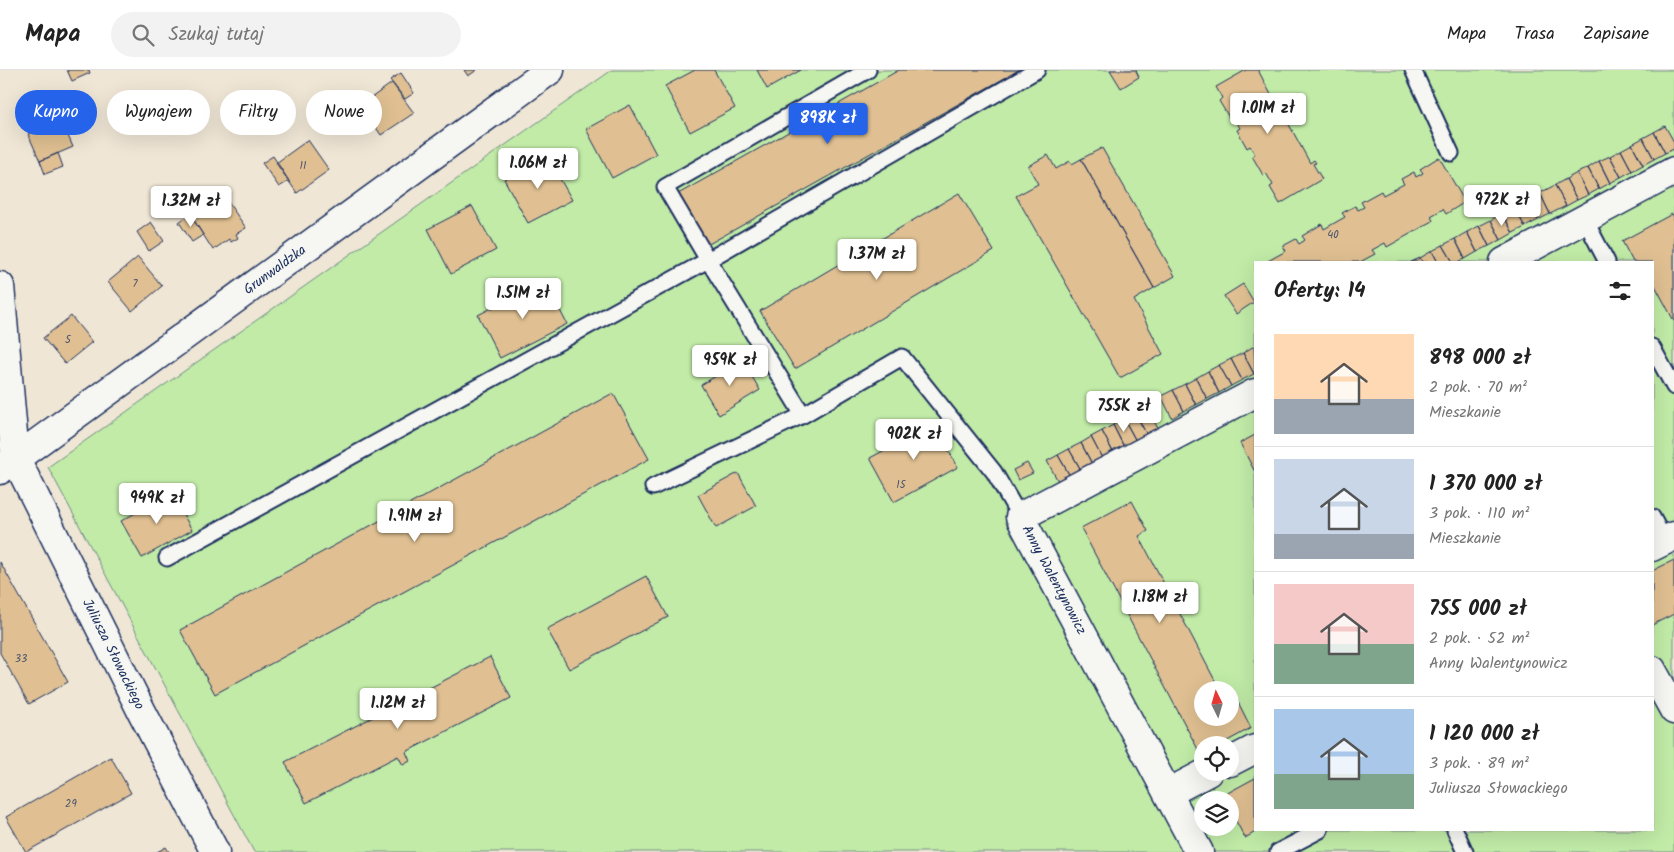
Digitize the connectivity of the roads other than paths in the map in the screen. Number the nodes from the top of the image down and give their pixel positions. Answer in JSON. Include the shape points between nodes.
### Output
{"nodes":[{"id":1,"x":550,"y":70,"type":"edge"},
{"id":2,"x":868,"y":70,"type":"edge"},
{"id":3,"x":1037,"y":70,"type":"edge"},
{"id":4,"x":1413,"y":70,"type":"edge"},
{"id":5,"x":1451,"y":153,"type":"dead end"},
{"id":6,"x":1674,"y":171,"type":"edge"},
{"id":7,"x":1585,"y":220,"type":"junction"},
{"id":8,"x":708,"y":260,"type":"junction"},
{"id":9,"x":1511,"y":261,"type":"edge"},
{"id":10,"x":1606,"y":261,"type":"edge"},
{"id":11,"x":0,"y":286,"type":"edge"},
{"id":12,"x":1654,"y":351,"type":"edge"},
{"id":13,"x":1674,"y":387,"type":"edge"},
{"id":14,"x":1254,"y":394,"type":"edge"},
{"id":15,"x":803,"y":416,"type":"junction"},
{"id":16,"x":8,"y":463,"type":"edge"},
{"id":17,"x":653,"y":487,"type":"dead end"},
{"id":18,"x":1020,"y":517,"type":"junction"},
{"id":19,"x":1654,"y":521,"type":"edge"},
{"id":20,"x":1664,"y":541,"type":"edge"},
{"id":21,"x":167,"y":558,"type":"dead end"},
{"id":22,"x":1654,"y":674,"type":"edge"},
{"id":23,"x":1674,"y":710,"type":"edge"},
{"id":24,"x":1254,"y":750,"type":"edge"},
{"id":25,"x":1239,"y":757,"type":"edge"},
{"id":26,"x":1194,"y":779,"type":"edge"},
{"id":27,"x":1168,"y":793,"type":"junction"},
{"id":28,"x":1318,"y":831,"type":"edge"},
{"id":29,"x":1455,"y":831,"type":"edge"},
{"id":30,"x":215,"y":852,"type":"edge"},
{"id":31,"x":1199,"y":852,"type":"edge"},
{"id":32,"x":1278,"y":852,"type":"edge"},
{"id":33,"x":1465,"y":852,"type":"edge"}],
"edges":[{"from":1,"to":16,"type":"street","name":"Grunwaldzka"},
{"from":2,"to":8,"type":"lane","via":[[665,187]]},
{"from":3,"to":8,"type":"lane"},
{"from":4,"to":5,"type":"lane"},
{"from":6,"to":7,"type":"street"},
{"from":7,"to":9,"type":"street"},
{"from":7,"to":10,"type":"lane"},
{"from":8,"to":15,"type":"lane"},
{"from":8,"to":21,"type":"lane"},
{"from":11,"to":16,"type":"street"},
{"from":12,"to":13,"type":"lane"},
{"from":14,"to":18,"type":"street","name":"Anny Walentynowicz"},
{"from":15,"to":17,"type":"lane"},
{"from":15,"to":18,"type":"lane","via":[[902,357],[994,472]]},
{"from":16,"to":30,"type":"street","name":"Juliusza Słowackiego"},
{"from":18,"to":27,"type":"street","name":"Anny Walentynowicz"},
{"from":19,"to":20,"type":"lane"},
{"from":22,"to":23,"type":"street"},
{"from":24,"to":25,"type":"street"},
{"from":26,"to":27,"type":"street"},
{"from":27,"to":31,"type":"street","name":"Anny Walentynowicz"},
{"from":28,"to":32,"type":"lane"},
{"from":29,"to":33,"type":"lane"}]}
